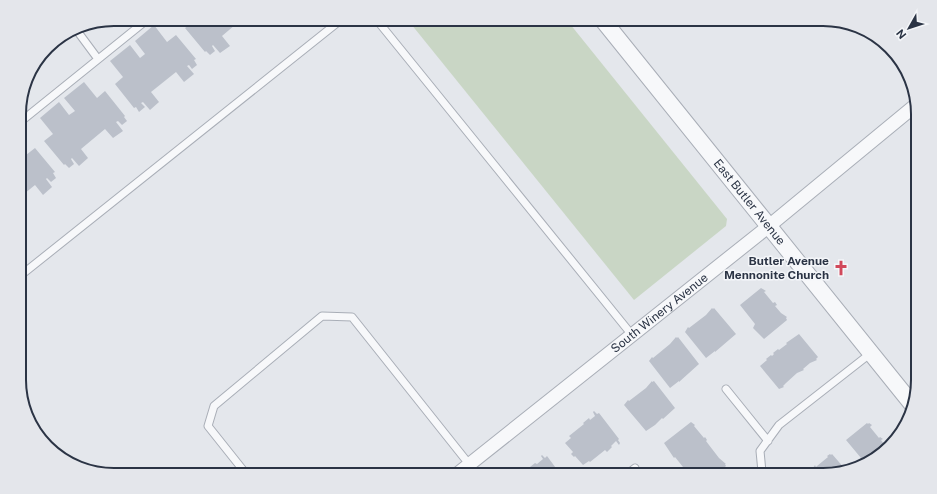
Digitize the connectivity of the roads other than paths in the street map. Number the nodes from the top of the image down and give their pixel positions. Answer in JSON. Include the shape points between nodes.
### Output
{"nodes":[{"id":1,"x":139,"y":26,"type":"edge"},
{"id":2,"x":333,"y":26,"type":"edge"},
{"id":3,"x":382,"y":26,"type":"edge"},
{"id":4,"x":608,"y":26,"type":"edge"},
{"id":5,"x":79,"y":34,"type":"edge"},
{"id":6,"x":98,"y":58,"type":"junction"},
{"id":7,"x":911,"y":112,"type":"edge"},
{"id":8,"x":26,"y":117,"type":"edge"},
{"id":9,"x":769,"y":226,"type":"junction"},
{"id":10,"x":26,"y":271,"type":"edge"},
{"id":11,"x":632,"y":335,"type":"junction"},
{"id":12,"x":871,"y":353,"type":"junction"},
{"id":13,"x":726,"y":389,"type":"dead end"},
{"id":14,"x":908,"y":400,"type":"edge"},
{"id":15,"x":768,"y":441,"type":"junction"},
{"id":16,"x":470,"y":464,"type":"junction"},
{"id":17,"x":241,"y":468,"type":"edge"},
{"id":18,"x":465,"y":468,"type":"edge"},
{"id":19,"x":762,"y":468,"type":"edge"}],
"edges":[{"from":1,"to":6,"type":"lane"},
{"from":2,"to":10,"type":"lane"},
{"from":3,"to":11,"type":"lane"},
{"from":4,"to":9,"type":"street","name":"East Butler Avenue"},
{"from":5,"to":6,"type":"lane"},
{"from":6,"to":8,"type":"lane"},
{"from":7,"to":9,"type":"street","name":"South Winery Avenue"},
{"from":9,"to":11,"type":"street","name":"South Winery Avenue"},
{"from":9,"to":12,"type":"street","name":"East Butler Avenue"},
{"from":11,"to":16,"type":"street","name":"South Winery Avenue"},
{"from":12,"to":14,"type":"street","name":"East Butler Avenue"},
{"from":12,"to":15,"type":"lane","via":[[779,425]]},
{"from":13,"to":15,"type":"lane"},
{"from":15,"to":19,"type":"lane","via":[[760,451]]},
{"from":16,"to":17,"type":"lane","via":[[352,317],[322,316],[214,406],[208,426]]},
{"from":16,"to":18,"type":"street","name":"South Winery Avenue"}]}
